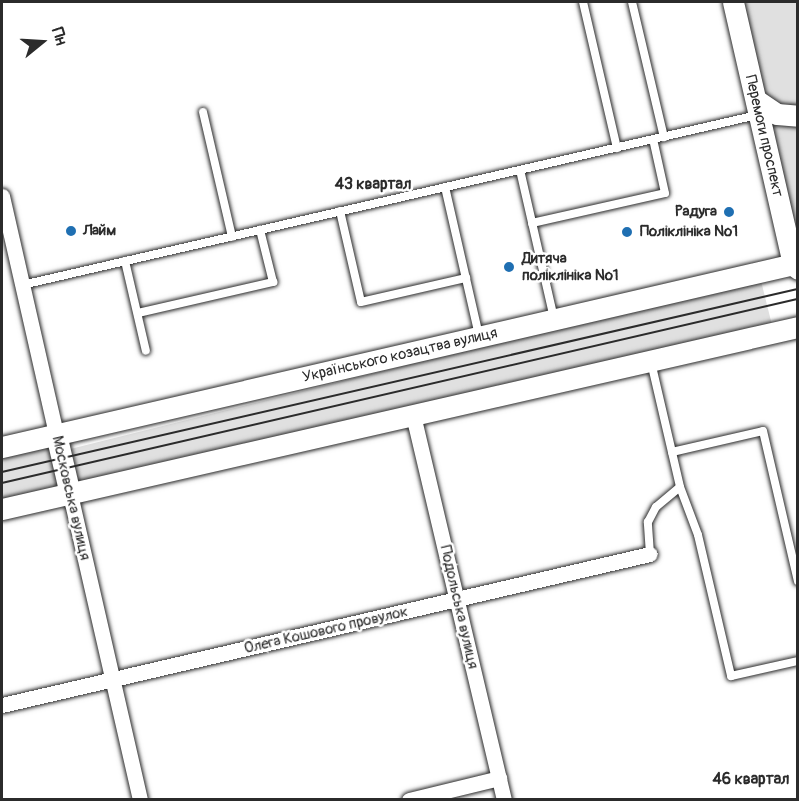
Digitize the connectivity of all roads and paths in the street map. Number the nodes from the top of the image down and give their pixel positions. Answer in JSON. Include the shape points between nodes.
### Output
{"nodes":[{"id":1,"x":583,"y":2,"type":"edge"},
{"id":2,"x":632,"y":2,"type":"edge"},
{"id":3,"x":733,"y":2,"type":"edge"},
{"id":4,"x":757,"y":108,"type":"junction"},
{"id":5,"x":203,"y":112,"type":"dead end"},
{"id":6,"x":798,"y":116,"type":"edge"},
{"id":7,"x":664,"y":137,"type":"junction"},
{"id":8,"x":653,"y":139,"type":"junction"},
{"id":9,"x":617,"y":147,"type":"junction"},
{"id":10,"x":520,"y":170,"type":"junction"},
{"id":11,"x":445,"y":187,"type":"junction"},
{"id":12,"x":2,"y":196,"type":"edge"},
{"id":13,"x":340,"y":212,"type":"junction"},
{"id":14,"x":532,"y":224,"type":"junction"},
{"id":15,"x":260,"y":230,"type":"junction"},
{"id":16,"x":232,"y":237,"type":"junction"},
{"id":17,"x":126,"y":261,"type":"junction"},
{"id":18,"x":796,"y":265,"type":"edge"},
{"id":19,"x":466,"y":278,"type":"junction"},
{"id":20,"x":22,"y":285,"type":"junction"},
{"id":21,"x":138,"y":313,"type":"junction"},
{"id":22,"x":554,"y":319,"type":"junction"},
{"id":23,"x":798,"y":327,"type":"edge"},
{"id":24,"x":480,"y":336,"type":"junction"},
{"id":25,"x":146,"y":351,"type":"dead end"},
{"id":26,"x":650,"y":360,"type":"junction"},
{"id":27,"x":413,"y":415,"type":"junction"},
{"id":28,"x":56,"y":434,"type":"junction"},
{"id":29,"x":2,"y":447,"type":"edge"},
{"id":30,"x":672,"y":452,"type":"junction"},
{"id":31,"x":680,"y":487,"type":"junction"},
{"id":32,"x":70,"y":494,"type":"junction"},
{"id":33,"x":2,"y":509,"type":"edge"},
{"id":34,"x":650,"y":554,"type":"joint"},
{"id":35,"x":798,"y":581,"type":"edge"},
{"id":36,"x":457,"y":599,"type":"junction"},
{"id":37,"x":798,"y":661,"type":"edge"},
{"id":38,"x":112,"y":679,"type":"junction"},
{"id":39,"x":2,"y":705,"type":"edge"},
{"id":40,"x":499,"y":778,"type":"junction"},
{"id":41,"x":140,"y":800,"type":"edge"},
{"id":42,"x":409,"y":800,"type":"edge"},
{"id":43,"x":504,"y":800,"type":"edge"}],
"edges":[{"from":1,"to":9,"type":"lane"},
{"from":2,"to":7,"type":"lane"},
{"from":3,"to":4,"type":"street","name":"Перемоги проспект"},
{"from":4,"to":6,"type":"street"},
{"from":4,"to":7,"type":"lane"},
{"from":4,"to":18,"type":"street","name":"Перемоги проспект"},
{"from":5,"to":16,"type":"lane"},
{"from":7,"to":8,"type":"lane"},
{"from":8,"to":9,"type":"lane"},
{"from":8,"to":14,"type":"lane","via":[[665,193]]},
{"from":9,"to":10,"type":"lane"},
{"from":10,"to":11,"type":"lane"},
{"from":10,"to":14,"type":"lane"},
{"from":11,"to":13,"type":"lane"},
{"from":11,"to":19,"type":"lane"},
{"from":12,"to":20,"type":"street","name":"Московська вулиця"},
{"from":13,"to":15,"type":"lane"},
{"from":13,"to":19,"type":"lane","via":[[361,302]]},
{"from":14,"to":22,"type":"lane"},
{"from":15,"to":16,"type":"lane"},
{"from":15,"to":21,"type":"lane","via":[[273,282]]},
{"from":16,"to":17,"type":"lane"},
{"from":17,"to":20,"type":"lane"},
{"from":17,"to":21,"type":"lane"},
{"from":18,"to":22,"type":"street","name":"Українського козацтва вулиця"},
{"from":19,"to":24,"type":"lane"},
{"from":20,"to":28,"type":"street","name":"Московська вулиця"},
{"from":21,"to":25,"type":"lane"},
{"from":22,"to":24,"type":"street","name":"Українського козацтва вулиця"},
{"from":23,"to":26,"type":"street"},
{"from":24,"to":28,"type":"street","name":"Українського козацтва вулиця"},
{"from":26,"to":27,"type":"street"},
{"from":26,"to":30,"type":"lane"},
{"from":27,"to":32,"type":"street"},
{"from":27,"to":36,"type":"street","name":"Подольська вулиця"},
{"from":28,"to":29,"type":"street","name":"Українського козацтва вулиця"},
{"from":28,"to":32,"type":"street","name":"Московська вулиця"},
{"from":30,"to":31,"type":"lane"},
{"from":30,"to":35,"type":"lane","via":[[763,431]]},
{"from":31,"to":34,"type":"lane","via":[[656,507],[648,522]]},
{"from":31,"to":37,"type":"lane","via":[[698,536],[731,676]]},
{"from":32,"to":33,"type":"street"},
{"from":32,"to":38,"type":"street","name":"Московська вулиця"},
{"from":34,"to":36,"type":"street","name":"Олега Кошового провулок"},
{"from":36,"to":38,"type":"street","name":"Олега Кошового провулок"},
{"from":36,"to":40,"type":"street","name":"Подольська вулиця"},
{"from":38,"to":39,"type":"street","name":"Олега Кошового провулок"},
{"from":38,"to":41,"type":"street","name":"Московська вулиця"},
{"from":40,"to":42,"type":"street"},
{"from":40,"to":43,"type":"street","name":"Подольська вулиця"}]}
